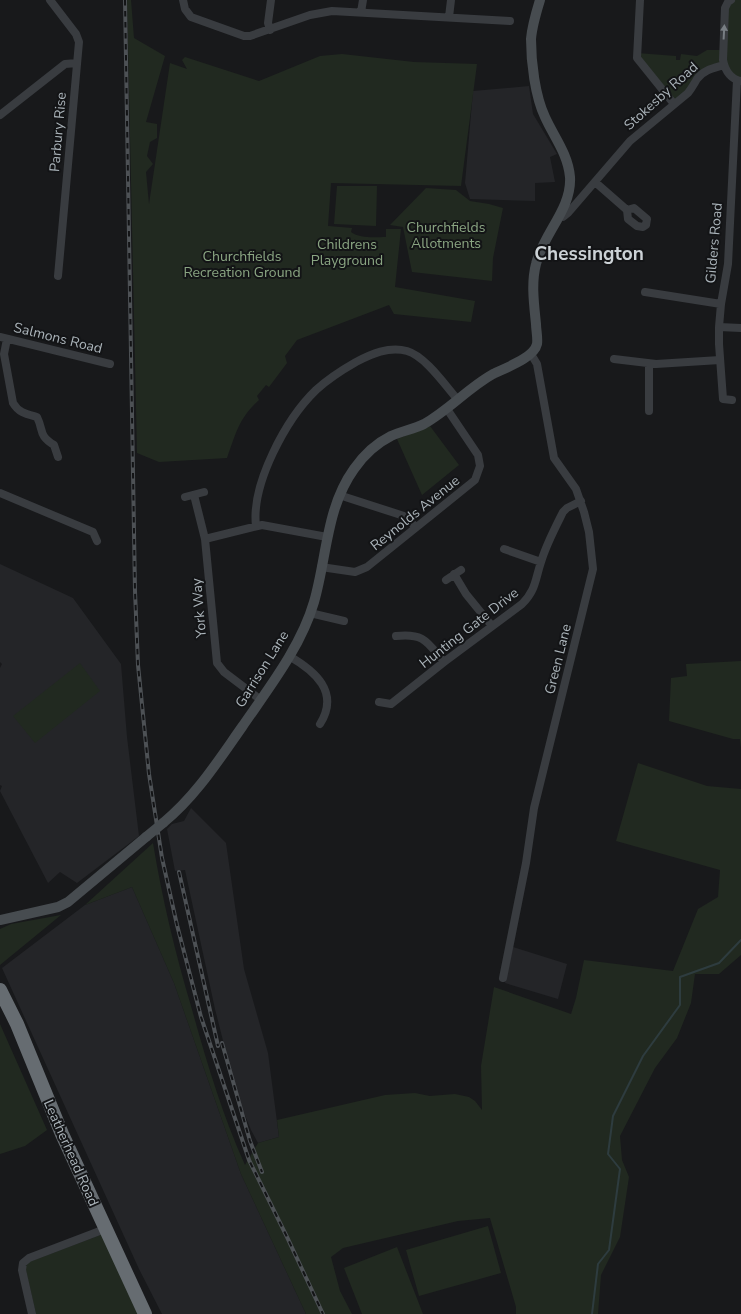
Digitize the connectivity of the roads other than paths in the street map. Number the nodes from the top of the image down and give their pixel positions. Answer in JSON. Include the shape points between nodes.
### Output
{"nodes":[{"id":1,"x":50,"y":0,"type":"edge"},
{"id":2,"x":183,"y":0,"type":"edge"},
{"id":3,"x":271,"y":0,"type":"edge"},
{"id":4,"x":363,"y":0,"type":"edge"},
{"id":5,"x":451,"y":0,"type":"edge"},
{"id":6,"x":540,"y":0,"type":"edge"},
{"id":7,"x":640,"y":0,"type":"edge"},
{"id":8,"x":731,"y":0,"type":"edge"},
{"id":9,"x":361,"y":12,"type":"junction"},
{"id":10,"x":448,"y":17,"type":"junction"},
{"id":11,"x":510,"y":21,"type":"dead end"},
{"id":12,"x":270,"y":30,"type":"junction"},
{"id":13,"x":77,"y":63,"type":"junction"},
{"id":14,"x":724,"y":65,"type":"junction"},
{"id":15,"x":739,"y":81,"type":"edge"},
{"id":16,"x":674,"y":104,"type":"junction"},
{"id":17,"x":0,"y":115,"type":"edge"},
{"id":18,"x":595,"y":182,"type":"junction"},
{"id":19,"x":569,"y":188,"type":"junction"},
{"id":20,"x":585,"y":194,"type":"junction"},
{"id":21,"x":627,"y":210,"type":"dead end"},
{"id":22,"x":559,"y":215,"type":"junction"},
{"id":23,"x":58,"y":276,"type":"dead end"},
{"id":24,"x":645,"y":292,"type":"dead end"},
{"id":25,"x":721,"y":304,"type":"junction"},
{"id":26,"x":719,"y":327,"type":"junction"},
{"id":27,"x":741,"y":328,"type":"edge"},
{"id":28,"x":4,"y":338,"type":"edge"},
{"id":29,"x":531,"y":354,"type":"junction"},
{"id":30,"x":614,"y":359,"type":"dead end"},
{"id":31,"x":720,"y":360,"type":"junction"},
{"id":32,"x":110,"y":364,"type":"dead end"},
{"id":33,"x":649,"y":364,"type":"junction"},
{"id":34,"x":458,"y":400,"type":"junction"},
{"id":35,"x":715,"y":400,"type":"dead end"},
{"id":36,"x":447,"y":410,"type":"junction"},
{"id":37,"x":650,"y":411,"type":"dead end"},
{"id":38,"x":58,"y":457,"type":"dead end"},
{"id":39,"x":0,"y":492,"type":"edge"},
{"id":40,"x":204,"y":492,"type":"dead end"},
{"id":41,"x":194,"y":495,"type":"junction"},
{"id":42,"x":339,"y":495,"type":"junction"},
{"id":43,"x":184,"y":497,"type":"dead end"},
{"id":44,"x":580,"y":501,"type":"junction"},
{"id":45,"x":256,"y":526,"type":"junction"},
{"id":46,"x":416,"y":528,"type":"junction"},
{"id":47,"x":327,"y":537,"type":"junction"},
{"id":48,"x":205,"y":538,"type":"junction"},
{"id":49,"x":97,"y":541,"type":"dead end"},
{"id":50,"x":504,"y":549,"type":"dead end"},
{"id":51,"x":541,"y":562,"type":"junction"},
{"id":52,"x":321,"y":567,"type":"junction"},
{"id":53,"x":446,"y":580,"type":"dead end"},
{"id":54,"x":310,"y":613,"type":"junction"},
{"id":55,"x":344,"y":621,"type":"dead end"},
{"id":56,"x":492,"y":626,"type":"junction"},
{"id":57,"x":396,"y":636,"type":"dead end"},
{"id":58,"x":289,"y":656,"type":"junction"},
{"id":59,"x":444,"y":662,"type":"junction"},
{"id":60,"x":261,"y":700,"type":"junction"},
{"id":61,"x":379,"y":702,"type":"dead end"},
{"id":62,"x":320,"y":724,"type":"dead end"},
{"id":63,"x":0,"y":920,"type":"edge"},
{"id":64,"x":503,"y":978,"type":"dead end"},
{"id":65,"x":0,"y":990,"type":"edge"},
{"id":66,"x":105,"y":1229,"type":"junction"},
{"id":67,"x":32,"y":1314,"type":"edge"},
{"id":68,"x":144,"y":1314,"type":"edge"}],
"edges":[{"from":1,"to":13,"type":"street","name":"Parbury Rise","via":[[78,36]]},
{"from":2,"to":12,"type":"street","via":[[191,17],[244,36]]},
{"from":3,"to":12,"type":"street"},
{"from":4,"to":9,"type":"street"},
{"from":5,"to":10,"type":"street"},
{"from":6,"to":19,"type":"street","via":[[531,38],[536,86],[539,104],[564,152],[570,174]]},
{"from":7,"to":16,"type":"street","via":[[637,58]]},
{"from":14,"to":8,"type":"street","one_way":true,"via":[[725,8]]},
{"from":9,"to":10,"type":"street"},
{"from":9,"to":12,"type":"street","via":[[323,12]]},
{"from":10,"to":11,"type":"street"},
{"from":13,"to":17,"type":"street","via":[[63,65]]},
{"from":13,"to":23,"type":"street","name":"Parbury Rise"},
{"from":14,"to":15,"type":"street","name":"Gilders Road"},
{"from":14,"to":16,"type":"street","name":"Stokesby Road","via":[[701,74],[693,87]]},
{"from":15,"to":25,"type":"street","name":"Gilders Road","via":[[728,264]]},
{"from":16,"to":18,"type":"street","name":"Stokesby Road","via":[[630,141]]},
{"from":18,"to":20,"type":"street","name":"Stokesby Road"},
{"from":18,"to":21,"type":"street"},
{"from":19,"to":20,"type":"street"},
{"from":19,"to":22,"type":"street"},
{"from":20,"to":22,"type":"street","name":"Stokesby Road","via":[[565,216]]},
{"from":22,"to":29,"type":"street","via":[[535,265],[537,343]]},
{"from":24,"to":25,"type":"street"},
{"from":25,"to":26,"type":"street","name":"Gilders Road"},
{"from":26,"to":27,"type":"street"},
{"from":26,"to":31,"type":"street","name":"Gilders Road"},
{"from":28,"to":32,"type":"street","name":"Salmons Road"},
{"from":28,"to":38,"type":"street","via":[[13,403],[25,414],[37,416],[41,432],[54,444]]},
{"from":29,"to":34,"type":"street","name":"Garrison Lane","via":[[490,375]]},
{"from":29,"to":44,"type":"street","name":"Green Lane","via":[[537,364],[554,458],[576,488]]},
{"from":30,"to":33,"type":"street"},
{"from":31,"to":33,"type":"street"},
{"from":31,"to":35,"type":"street","name":"Gilders Road","via":[[728,399]]},
{"from":33,"to":37,"type":"street","via":[[653,401]]},
{"from":34,"to":36,"type":"street","name":"Garrison Lane"},
{"from":34,"to":45,"type":"street","via":[[417,355],[408,351],[383,351],[336,373],[316,390],[288,424],[263,478],[256,505]]},
{"from":36,"to":42,"type":"street","name":"Garrison Lane","via":[[422,425],[380,442],[353,470]]},
{"from":36,"to":46,"type":"street","name":"Reynolds Avenue","via":[[478,454],[480,466],[475,480]]},
{"from":39,"to":49,"type":"street","via":[[93,532]]},
{"from":40,"to":41,"type":"street"},
{"from":41,"to":43,"type":"street"},
{"from":41,"to":48,"type":"street","name":"York Way"},
{"from":42,"to":46,"type":"street","via":[[404,516]]},
{"from":42,"to":47,"type":"street","name":"Garrison Lane"},
{"from":44,"to":51,"type":"street","name":"Hunting Gate Drive","via":[[563,512]]},
{"from":44,"to":64,"type":"street","name":"Green Lane","via":[[589,532],[593,569],[534,808]]},
{"from":45,"to":47,"type":"street"},
{"from":45,"to":48,"type":"street"},
{"from":46,"to":52,"type":"street","name":"Reynolds Avenue","via":[[367,568],[355,572]]},
{"from":47,"to":52,"type":"street","name":"Garrison Lane"},
{"from":48,"to":60,"type":"street","name":"York Way","via":[[217,663]]},
{"from":50,"to":51,"type":"street"},
{"from":51,"to":56,"type":"street","name":"Hunting Gate Drive","via":[[531,595]]},
{"from":52,"to":54,"type":"street","name":"Garrison Lane"},
{"from":53,"to":56,"type":"street","via":[[457,572],[466,594]]},
{"from":54,"to":55,"type":"street"},
{"from":54,"to":58,"type":"street","name":"Garrison Lane"},
{"from":56,"to":59,"type":"street","name":"Hunting Gate Drive"},
{"from":57,"to":59,"type":"street","via":[[417,636]]},
{"from":58,"to":60,"type":"street","name":"Garrison Lane"},
{"from":58,"to":62,"type":"street","via":[[311,669],[325,690],[327,713]]},
{"from":59,"to":61,"type":"street","name":"Hunting Gate Drive","via":[[391,704]]},
{"from":60,"to":63,"type":"street","name":"Garrison Lane","bridge":true,"via":[[178,811],[63,905]]},
{"from":65,"to":66,"type":"highway","name":"Leatherhead Road"},
{"from":66,"to":67,"type":"street","via":[[23,1262]]},
{"from":66,"to":68,"type":"highway","name":"Leatherhead Road"}]}
